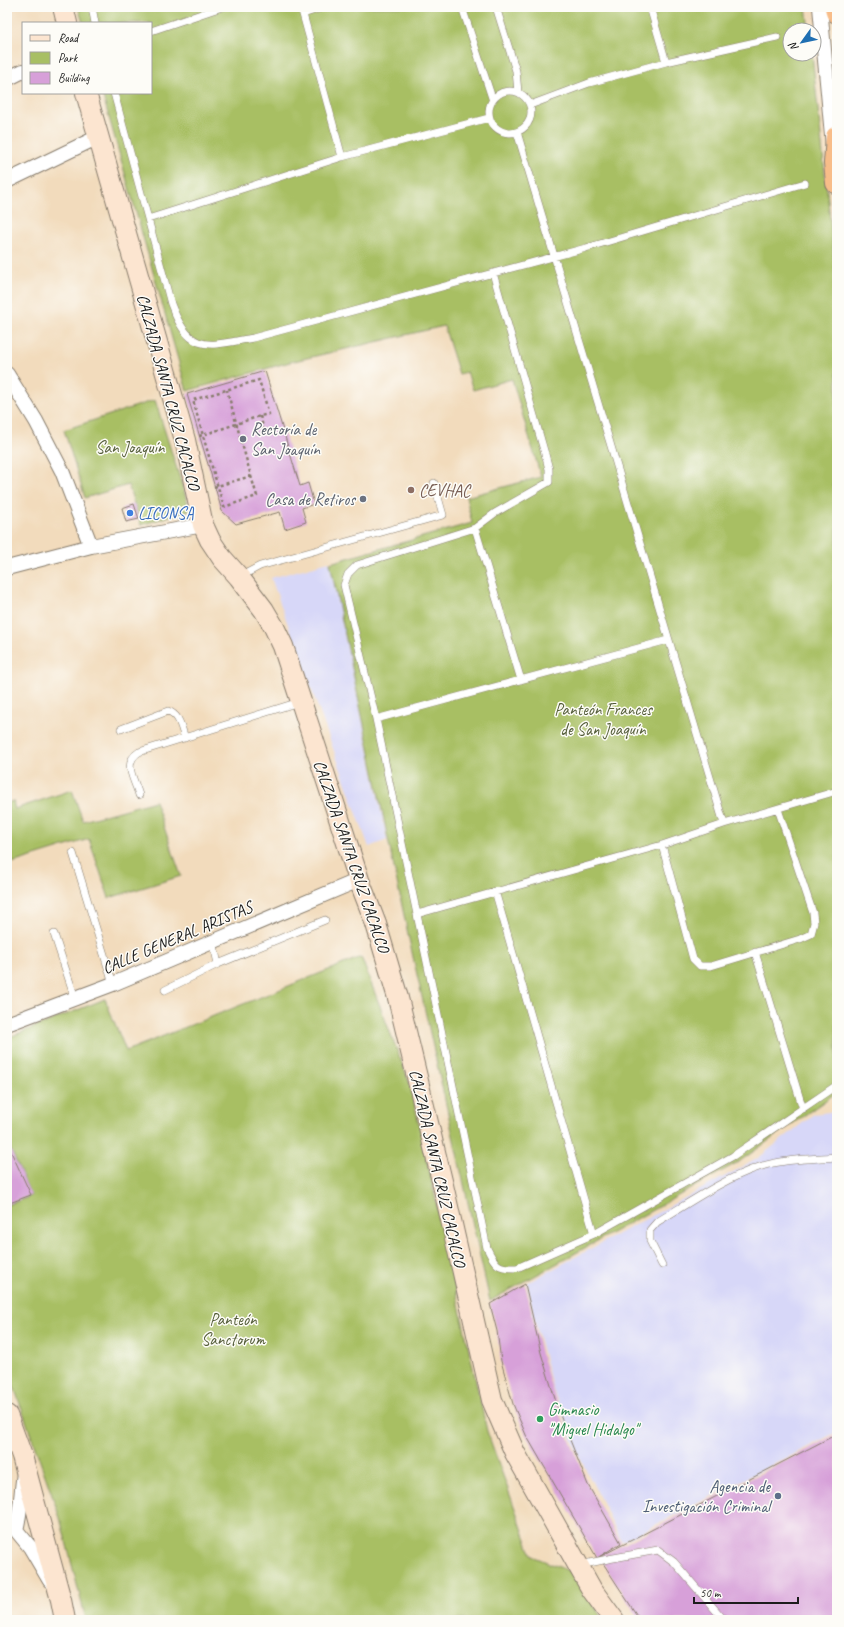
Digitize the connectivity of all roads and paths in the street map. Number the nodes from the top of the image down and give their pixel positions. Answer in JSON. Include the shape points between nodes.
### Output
{"nodes":[{"id":1,"x":63,"y":7,"type":"edge"},
{"id":2,"x":92,"y":7,"type":"edge"},
{"id":3,"x":222,"y":7,"type":"edge"},
{"id":4,"x":324,"y":7,"type":"edge"},
{"id":5,"x":462,"y":7,"type":"edge"},
{"id":6,"x":496,"y":7,"type":"edge"},
{"id":7,"x":650,"y":7,"type":"edge"},
{"id":8,"x":820,"y":7,"type":"edge"},
{"id":9,"x":836,"y":7,"type":"edge"},
{"id":10,"x":302,"y":10,"type":"edge"},
{"id":11,"x":837,"y":12,"type":"edge"},
{"id":12,"x":67,"y":22,"type":"edge"},
{"id":13,"x":95,"y":22,"type":"edge"},
{"id":14,"x":152,"y":31,"type":"edge"},
{"id":15,"x":777,"y":36,"type":"dead end"},
{"id":16,"x":666,"y":62,"type":"junction"},
{"id":17,"x":22,"y":72,"type":"edge"},
{"id":18,"x":7,"y":79,"type":"edge"},
{"id":19,"x":518,"y":92,"type":"junction"},
{"id":20,"x":86,"y":94,"type":"edge"},
{"id":21,"x":114,"y":94,"type":"edge"},
{"id":22,"x":492,"y":98,"type":"junction"},
{"id":23,"x":530,"y":105,"type":"junction"},
{"id":24,"x":489,"y":118,"type":"junction"},
{"id":25,"x":517,"y":132,"type":"junction"},
{"id":26,"x":98,"y":137,"type":"junction"},
{"id":27,"x":836,"y":155,"type":"edge"},
{"id":28,"x":342,"y":157,"type":"junction"},
{"id":29,"x":7,"y":181,"type":"edge"},
{"id":30,"x":805,"y":183,"type":"dead end"},
{"id":31,"x":148,"y":219,"type":"junction"},
{"id":32,"x":554,"y":257,"type":"junction"},
{"id":33,"x":493,"y":273,"type":"junction"},
{"id":34,"x":7,"y":374,"type":"edge"},
{"id":35,"x":227,"y":390,"type":"junction"},
{"id":36,"x":260,"y":416,"type":"junction"},
{"id":37,"x":236,"y":424,"type":"junction"},
{"id":38,"x":264,"y":430,"type":"dead end"},
{"id":39,"x":203,"y":435,"type":"junction"},
{"id":40,"x":198,"y":436,"type":"dead end"},
{"id":41,"x":251,"y":476,"type":"junction"},
{"id":42,"x":434,"y":483,"type":"dead end"},
{"id":43,"x":218,"y":486,"type":"junction"},
{"id":44,"x":214,"y":487,"type":"dead end"},
{"id":45,"x":203,"y":525,"type":"junction"},
{"id":46,"x":475,"y":528,"type":"junction"},
{"id":47,"x":90,"y":546,"type":"junction"},
{"id":48,"x":7,"y":568,"type":"edge"},
{"id":49,"x":239,"y":577,"type":"junction"},
{"id":50,"x":668,"y":640,"type":"junction"},
{"id":51,"x":521,"y":680,"type":"junction"},
{"id":52,"x":300,"y":702,"type":"junction"},
{"id":53,"x":376,"y":719,"type":"junction"},
{"id":54,"x":121,"y":729,"type":"dead end"},
{"id":55,"x":185,"y":738,"type":"junction"},
{"id":56,"x":837,"y":792,"type":"edge"},
{"id":57,"x":139,"y":795,"type":"dead end"},
{"id":58,"x":778,"y":809,"type":"junction"},
{"id":59,"x":724,"y":824,"type":"junction"},
{"id":60,"x":662,"y":845,"type":"junction"},
{"id":61,"x":73,"y":853,"type":"dead end"},
{"id":62,"x":359,"y":880,"type":"junction"},
{"id":63,"x":495,"y":892,"type":"junction"},
{"id":64,"x":417,"y":914,"type":"junction"},
{"id":65,"x":325,"y":920,"type":"dead end"},
{"id":66,"x":54,"y":934,"type":"dead end"},
{"id":67,"x":213,"y":941,"type":"junction"},
{"id":68,"x":755,"y":952,"type":"junction"},
{"id":69,"x":218,"y":964,"type":"junction"},
{"id":70,"x":113,"y":984,"type":"junction"},
{"id":71,"x":165,"y":990,"type":"dead end"},
{"id":72,"x":75,"y":998,"type":"junction"},
{"id":73,"x":7,"y":1024,"type":"edge"},
{"id":74,"x":837,"y":1085,"type":"edge"},
{"id":75,"x":803,"y":1109,"type":"junction"},
{"id":76,"x":837,"y":1157,"type":"edge"},
{"id":77,"x":594,"y":1234,"type":"junction"},
{"id":78,"x":662,"y":1265,"type":"dead end"},
{"id":79,"x":7,"y":1415,"type":"edge"},
{"id":80,"x":25,"y":1469,"type":"junction"},
{"id":81,"x":12,"y":1531,"type":"edge"},
{"id":82,"x":578,"y":1566,"type":"junction"},
{"id":83,"x":63,"y":1614,"type":"edge"},
{"id":84,"x":614,"y":1620,"type":"edge"},
{"id":85,"x":724,"y":1620,"type":"edge"}],
"edges":[{"from":1,"to":12,"type":"street"},
{"from":2,"to":13,"type":"lane"},
{"from":3,"to":14,"type":"lane"},
{"from":4,"to":10,"type":"lane"},
{"from":5,"to":22,"type":"lane"},
{"from":6,"to":19,"type":"lane","via":[[516,71]]},
{"from":7,"to":16,"type":"lane"},
{"from":8,"to":27,"type":"street"},
{"from":9,"to":11,"type":"highway"},
{"from":10,"to":28,"type":"lane"},
{"from":15,"to":16,"type":"lane"},
{"from":16,"to":23,"type":"lane","via":[[589,83]]},
{"from":17,"to":18,"type":"street"},
{"from":19,"to":22,"type":"lane","via":[[499,92]]},
{"from":19,"to":23,"type":"lane"},
{"from":20,"to":26,"type":"street","name":"CALZADA SANTA CRUZ CACALCO"},
{"from":21,"to":31,"type":"lane"},
{"from":22,"to":24,"type":"lane","via":[[488,107]]},
{"from":23,"to":25,"type":"lane","via":[[529,121]]},
{"from":24,"to":25,"type":"lane","via":[[493,126],[500,131]]},
{"from":24,"to":28,"type":"lane"},
{"from":25,"to":32,"type":"lane"},
{"from":26,"to":29,"type":"street"},
{"from":26,"to":45,"type":"street","name":"CALZADA SANTA CRUZ CACALCO","via":[[185,440]]},
{"from":28,"to":31,"type":"lane"},
{"from":30,"to":32,"type":"lane"},
{"from":31,"to":33,"type":"lane","via":[[177,320],[185,333],[198,343],[215,345],[253,338]]},
{"from":32,"to":33,"type":"lane"},
{"from":32,"to":50,"type":"lane"},
{"from":33,"to":46,"type":"lane","via":[[547,462],[549,482],[494,513]]},
{"from":34,"to":47,"type":"street","via":[[36,421],[62,471]]},
{"from":35,"to":36,"type":"path","via":[[259,380],[269,414]]},
{"from":35,"to":37,"type":"path"},
{"from":35,"to":39,"type":"path","via":[[193,400]]},
{"from":36,"to":37,"type":"path"},
{"from":36,"to":38,"type":"path"},
{"from":37,"to":39,"type":"path"},
{"from":37,"to":41,"type":"path"},
{"from":39,"to":40,"type":"path"},
{"from":39,"to":43,"type":"path"},
{"from":41,"to":43,"type":"path"},
{"from":41,"to":43,"type":"path","via":[[257,496],[224,507]]},
{"from":42,"to":49,"type":"lane","via":[[443,515],[260,566]]},
{"from":43,"to":44,"type":"path"},
{"from":45,"to":47,"type":"street"},
{"from":45,"to":49,"type":"street","name":"CALZADA SANTA CRUZ CACALCO","via":[[222,558]]},
{"from":46,"to":51,"type":"lane"},
{"from":46,"to":53,"type":"lane","via":[[357,565],[348,574],[344,585]]},
{"from":47,"to":48,"type":"street"},
{"from":49,"to":52,"type":"street","name":"CALZADA SANTA CRUZ CACALCO","via":[[274,627],[283,646]]},
{"from":50,"to":51,"type":"lane"},
{"from":50,"to":59,"type":"lane"},
{"from":51,"to":53,"type":"lane"},
{"from":52,"to":55,"type":"lane"},
{"from":52,"to":62,"type":"street","name":"CALZADA SANTA CRUZ CACALCO"},
{"from":53,"to":64,"type":"lane"},
{"from":54,"to":55,"type":"lane","via":[[168,711],[178,718]]},
{"from":55,"to":57,"type":"lane","via":[[139,752],[130,759],[129,764]]},
{"from":56,"to":58,"type":"lane"},
{"from":58,"to":59,"type":"lane"},
{"from":58,"to":68,"type":"lane","via":[[804,883],[814,923],[811,934]]},
{"from":59,"to":60,"type":"lane"},
{"from":60,"to":63,"type":"lane"},
{"from":60,"to":68,"type":"lane","via":[[693,959],[700,966],[711,966]]},
{"from":61,"to":70,"type":"lane"},
{"from":62,"to":67,"type":"street","name":"CALLE GENERAL ARISTAS"},
{"from":62,"to":82,"type":"street","name":"CALZADA SANTA CRUZ CACALCO","via":[[376,924],[398,998],[492,1400],[515,1453]]},
{"from":63,"to":64,"type":"lane"},
{"from":63,"to":77,"type":"lane"},
{"from":64,"to":77,"type":"lane","via":[[487,1248],[493,1261],[504,1269],[517,1268]]},
{"from":65,"to":69,"type":"lane"},
{"from":66,"to":72,"type":"lane"},
{"from":67,"to":69,"type":"lane"},
{"from":67,"to":70,"type":"street","name":"CALLE GENERAL ARISTAS"},
{"from":68,"to":75,"type":"lane"},
{"from":69,"to":71,"type":"lane"},
{"from":70,"to":72,"type":"street","name":"CALLE GENERAL ARISTAS"},
{"from":72,"to":73,"type":"street","name":"CALLE GENERAL ARISTAS"},
{"from":74,"to":75,"type":"lane"},
{"from":75,"to":77,"type":"lane","via":[[733,1156]]},
{"from":76,"to":78,"type":"lane","via":[[788,1161],[760,1167],[739,1175],[657,1222],[650,1230],[650,1241]]},
{"from":79,"to":80,"type":"street"},
{"from":80,"to":81,"type":"street","via":[[20,1514]]},
{"from":80,"to":83,"type":"street"},
{"from":81,"to":83,"type":"street","via":[[39,1561]]},
{"from":82,"to":84,"type":"street","name":"CALZADA SANTA CRUZ CACALCO"},
{"from":82,"to":85,"type":"lane","via":[[658,1550],[674,1562]]}]}
